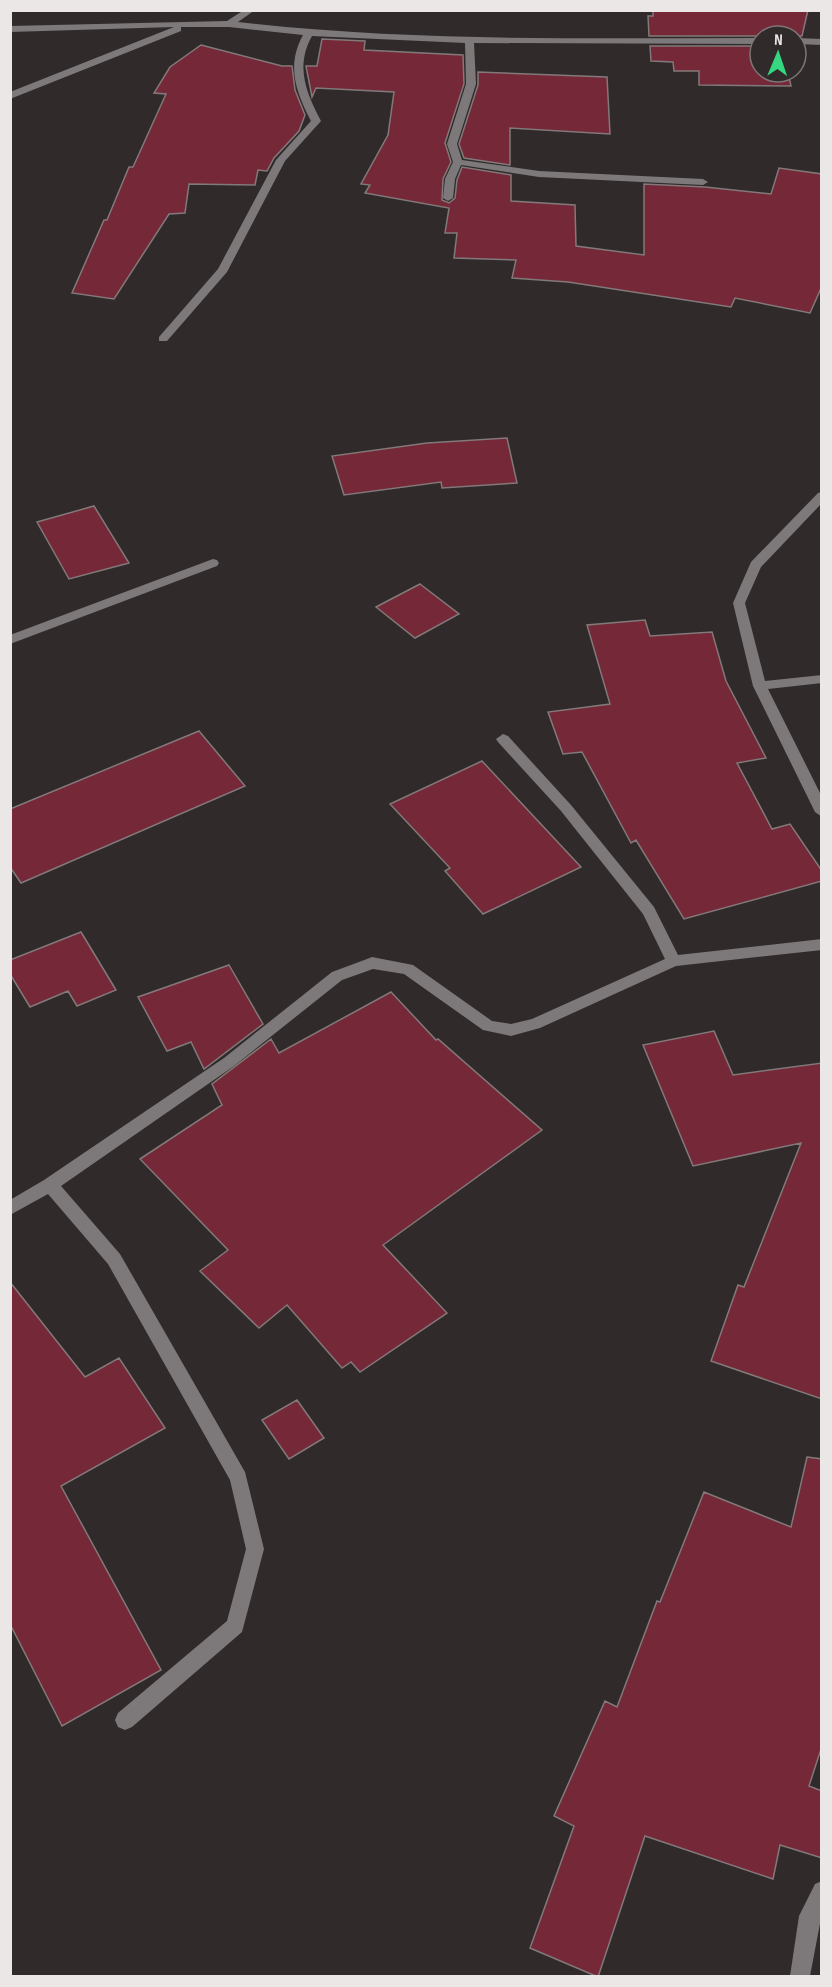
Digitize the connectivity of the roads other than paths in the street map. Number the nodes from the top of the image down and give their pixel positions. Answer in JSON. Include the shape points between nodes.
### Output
{"nodes":[{"id":1,"x":250,"y":10,"type":"edge"},
{"id":2,"x":229,"y":24,"type":"junction"},
{"id":3,"x":187,"y":26,"type":"junction"},
{"id":4,"x":10,"y":29,"type":"edge"},
{"id":5,"x":309,"y":33,"type":"junction"},
{"id":6,"x":469,"y":40,"type":"junction"},
{"id":7,"x":748,"y":41,"type":"edge"},
{"id":8,"x":10,"y":96,"type":"edge"},
{"id":9,"x":458,"y":162,"type":"junction"},
{"id":10,"x":703,"y":182,"type":"dead end"},
{"id":11,"x":448,"y":198,"type":"dead end"},
{"id":12,"x":163,"y":339,"type":"dead end"},
{"id":13,"x":822,"y":496,"type":"edge"},
{"id":14,"x":213,"y":563,"type":"dead end"},
{"id":15,"x":10,"y":640,"type":"edge"},
{"id":16,"x":822,"y":679,"type":"edge"},
{"id":17,"x":760,"y":686,"type":"junction"},
{"id":18,"x":503,"y":739,"type":"dead end"},
{"id":19,"x":822,"y":812,"type":"edge"},
{"id":20,"x":822,"y":944,"type":"edge"},
{"id":21,"x":674,"y":961,"type":"junction"},
{"id":22,"x":50,"y":1185,"type":"junction"},
{"id":23,"x":10,"y":1208,"type":"edge"},
{"id":24,"x":125,"y":1720,"type":"dead end"},
{"id":25,"x":822,"y":1891,"type":"edge"},
{"id":26,"x":800,"y":1977,"type":"edge"}],
"edges":[{"from":1,"to":2,"type":"street"},
{"from":2,"to":3,"type":"street"},
{"from":2,"to":5,"type":"street"},
{"from":3,"to":4,"type":"street"},
{"from":3,"to":8,"type":"street"},
{"from":5,"to":6,"type":"street"},
{"from":5,"to":12,"type":"street","via":[[299,51],[301,93],[316,121],[281,160],[223,270]]},
{"from":6,"to":7,"type":"street"},
{"from":6,"to":9,"type":"street","via":[[471,84],[452,144]]},
{"from":9,"to":10,"type":"street","via":[[539,174]]},
{"from":9,"to":11,"type":"street","via":[[450,179]]},
{"from":13,"to":17,"type":"street","via":[[755,565],[739,603]]},
{"from":14,"to":15,"type":"street"},
{"from":16,"to":17,"type":"street"},
{"from":17,"to":19,"type":"street"},
{"from":18,"to":21,"type":"street","via":[[566,808],[649,911]]},
{"from":20,"to":21,"type":"street"},
{"from":21,"to":22,"type":"street","via":[[535,1024],[510,1030],[488,1026],[408,969],[372,963],[337,976],[229,1062]]},
{"from":22,"to":23,"type":"street"},
{"from":22,"to":24,"type":"street","via":[[114,1259],[239,1478],[255,1549],[235,1626]]},
{"from":25,"to":26,"type":"street","via":[[809,1916]]}]}
